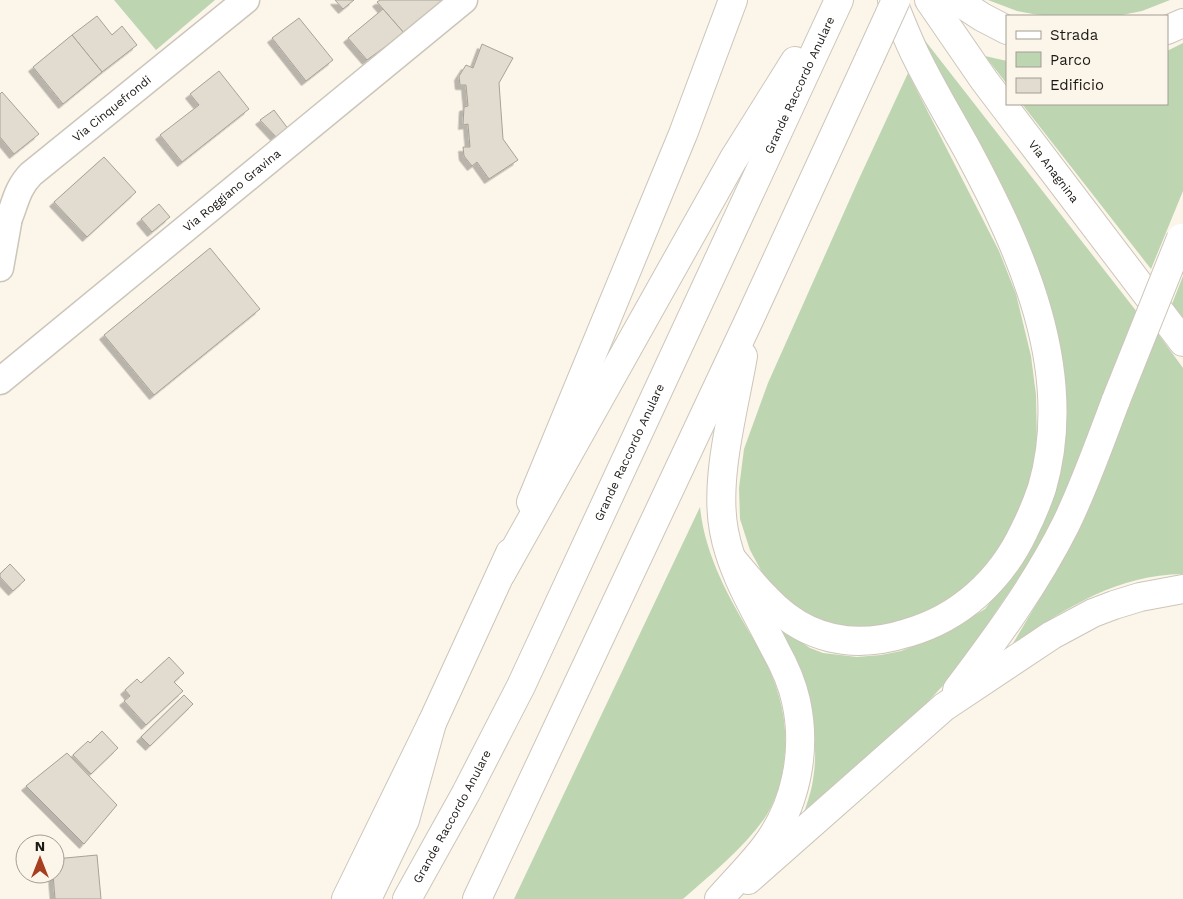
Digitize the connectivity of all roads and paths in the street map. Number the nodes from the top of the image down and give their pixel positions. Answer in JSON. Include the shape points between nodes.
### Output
{"nodes":[{"id":1,"x":246,"y":0,"type":"edge"},
{"id":2,"x":464,"y":0,"type":"edge"},
{"id":3,"x":733,"y":0,"type":"edge"},
{"id":4,"x":838,"y":0,"type":"edge"},
{"id":5,"x":892,"y":0,"type":"edge"},
{"id":6,"x":896,"y":0,"type":"edge"},
{"id":7,"x":928,"y":0,"type":"edge"},
{"id":8,"x":956,"y":0,"type":"edge"},
{"id":9,"x":1183,"y":23,"type":"edge"},
{"id":10,"x":1006,"y":29,"type":"edge"},
{"id":11,"x":1168,"y":30,"type":"edge"},
{"id":12,"x":4,"y":228,"type":"edge"},
{"id":13,"x":1182,"y":236,"type":"edge"},
{"id":14,"x":0,"y":268,"type":"edge"},
{"id":15,"x":750,"y":318,"type":"junction"},
{"id":16,"x":1183,"y":342,"type":"edge"},
{"id":17,"x":0,"y":381,"type":"edge"},
{"id":18,"x":732,"y":558,"type":"junction"},
{"id":19,"x":501,"y":574,"type":"junction"},
{"id":20,"x":1183,"y":589,"type":"edge"},
{"id":21,"x":944,"y":707,"type":"junction"},
{"id":22,"x":432,"y":723,"type":"junction"},
{"id":23,"x":346,"y":899,"type":"edge"},
{"id":24,"x":367,"y":899,"type":"edge"},
{"id":25,"x":407,"y":899,"type":"edge"},
{"id":26,"x":477,"y":899,"type":"edge"},
{"id":27,"x":719,"y":899,"type":"edge"},
{"id":28,"x":725,"y":899,"type":"edge"}],
"edges":[{"from":1,"to":12,"type":"street","name":"Via Cinquefrondi","via":[[31,174],[18,191]]},
{"from":2,"to":17,"type":"street","name":"Via Roggiano Gravina"},
{"from":3,"to":19,"type":"main road","via":[[683,134]]},
{"from":4,"to":19,"type":"main road","via":[[733,160]]},
{"from":4,"to":25,"type":"main road","name":"Grande Raccordo Anulare","via":[[521,686]]},
{"from":5,"to":18,"type":"main road","via":[[915,56],[995,206],[1033,298],[1052,390],[1050,448],[1042,487],[1019,542],[992,581],[942,620],[907,634],[852,641],[813,633],[777,610]]},
{"from":6,"to":15,"type":"main road","bridge":true},
{"from":7,"to":16,"type":"main road","name":"Via Anagnina","via":[[984,80]]},
{"from":8,"to":10,"type":"main road"},
{"from":9,"to":11,"type":"main road"},
{"from":12,"to":14,"type":"street","name":"Via Cinquefrondi"},
{"from":13,"to":21,"type":"main road","bridge":true,"via":[[1066,524],[1011,618]]},
{"from":15,"to":18,"type":"main road","via":[[722,488],[724,533]]},
{"from":15,"to":26,"type":"main road"},
{"from":18,"to":27,"type":"main road","via":[[750,604],[786,669],[799,716],[800,753],[793,793],[776,829],[765,847]]},
{"from":19,"to":22,"type":"main road"},
{"from":20,"to":21,"type":"main road","via":[[1140,597],[1087,616],[1052,635]]},
{"from":21,"to":28,"type":"main road"},
{"from":22,"to":23,"type":"main road"},
{"from":22,"to":24,"type":"main road","via":[[405,820]]}]}
